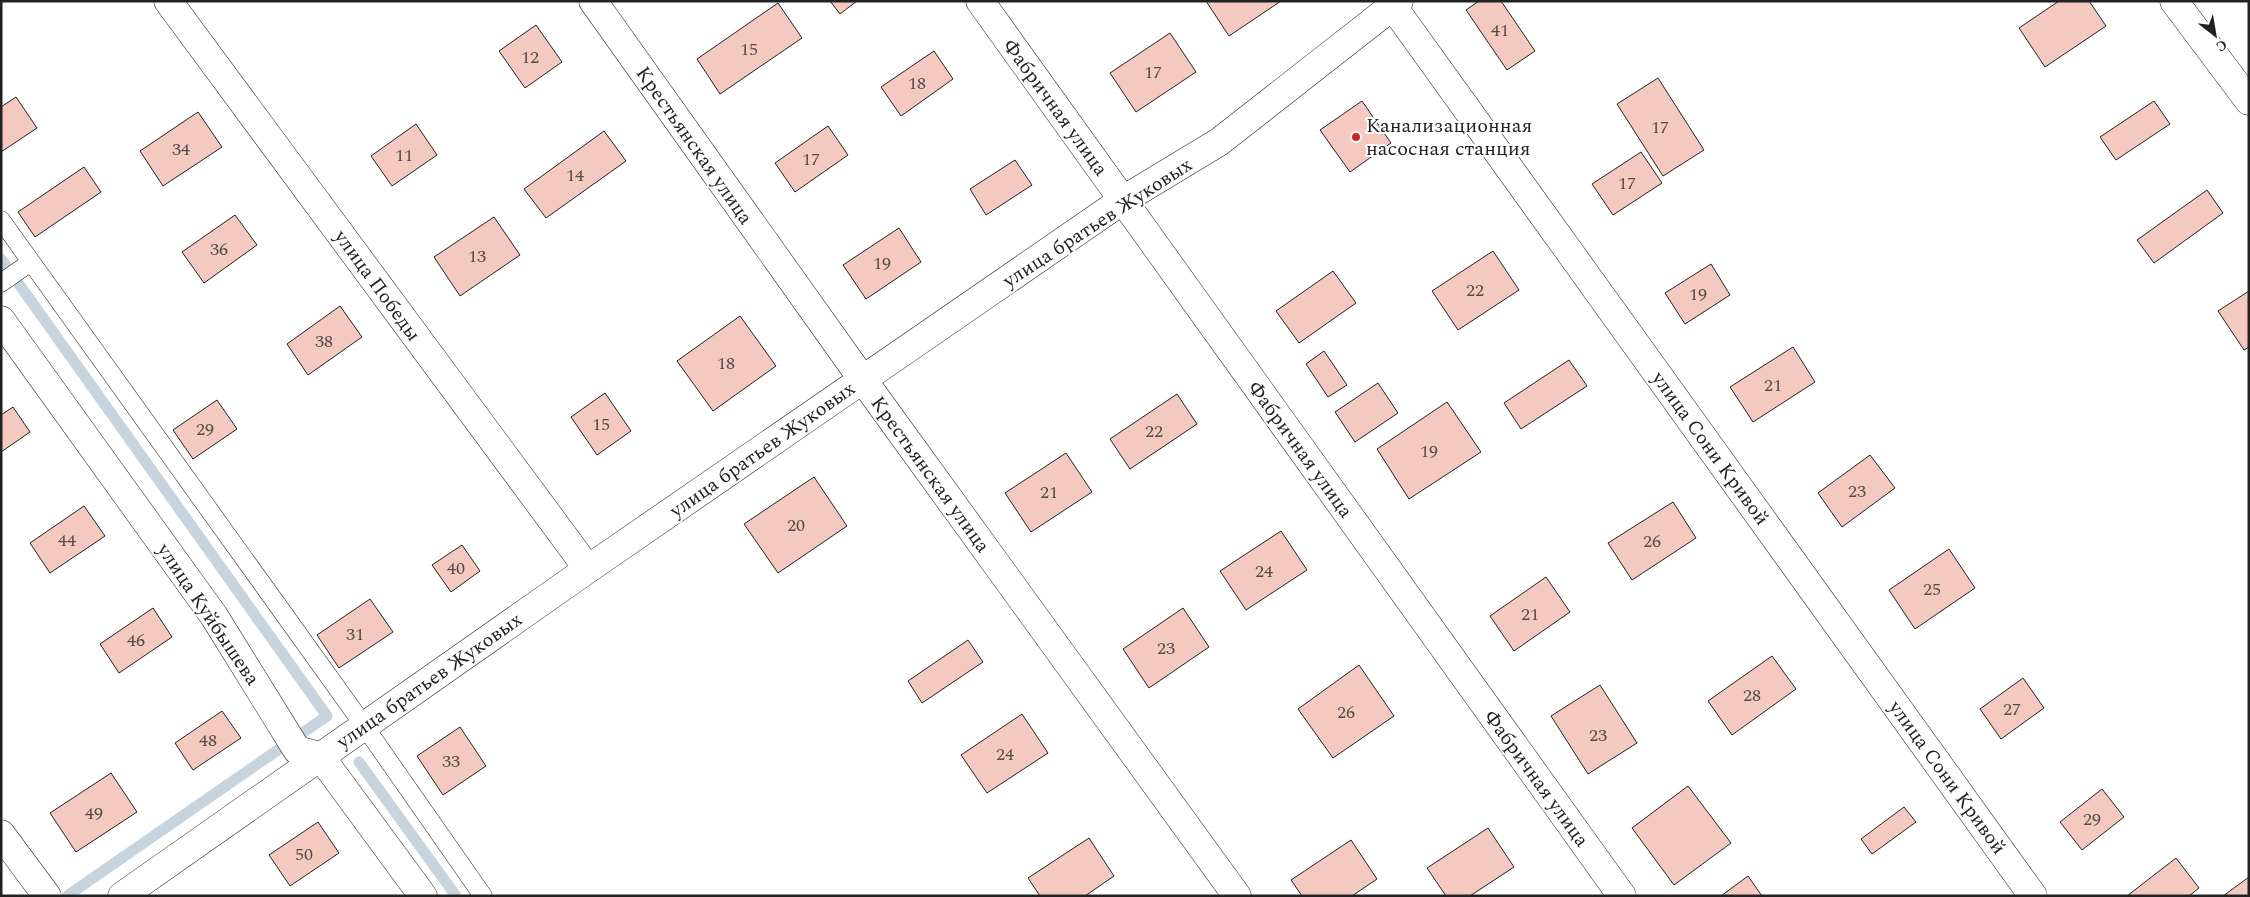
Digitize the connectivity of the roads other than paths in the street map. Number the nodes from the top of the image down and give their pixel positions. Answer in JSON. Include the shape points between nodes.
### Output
{"nodes":[{"id":1,"x":168,"y":1,"type":"edge"},
{"id":2,"x":593,"y":1,"type":"edge"},
{"id":3,"x":980,"y":1,"type":"edge"},
{"id":4,"x":2174,"y":1,"type":"edge"},
{"id":5,"x":1394,"y":3,"type":"edge"},
{"id":6,"x":2249,"y":101,"type":"edge"},
{"id":7,"x":1123,"y":200,"type":"junction"},
{"id":8,"x":1,"y":220,"type":"edge"},
{"id":9,"x":32,"y":262,"type":"junction"},
{"id":10,"x":1,"y":283,"type":"edge"},
{"id":11,"x":1,"y":320,"type":"edge"},
{"id":12,"x":863,"y":380,"type":"junction"},
{"id":13,"x":588,"y":569,"type":"junction"},
{"id":14,"x":365,"y":727,"type":"junction"},
{"id":15,"x":320,"y":756,"type":"junction"},
{"id":16,"x":1,"y":834,"type":"edge"},
{"id":17,"x":47,"y":896,"type":"edge"},
{"id":18,"x":122,"y":896,"type":"edge"},
{"id":19,"x":423,"y":896,"type":"edge"},
{"id":20,"x":483,"y":896,"type":"edge"},
{"id":21,"x":1237,"y":896,"type":"edge"},
{"id":22,"x":1622,"y":896,"type":"edge"},
{"id":23,"x":2033,"y":896,"type":"edge"}],
"edges":[{"from":1,"to":13,"type":"street","name":"улица Победы"},
{"from":2,"to":12,"type":"street","name":"Крестьянская улица"},
{"from":3,"to":7,"type":"street","name":"Фабричная улица"},
{"from":4,"to":6,"type":"street"},
{"from":5,"to":7,"type":"street","name":"улица братьев Жуковых","via":[[1219,142]]},
{"from":5,"to":23,"type":"street","name":"улица Сони Кривой"},
{"from":7,"to":12,"type":"street","name":"улица братьев Жуковых"},
{"from":7,"to":22,"type":"street","name":"Фабричная улица"},
{"from":8,"to":9,"type":"lane"},
{"from":9,"to":10,"type":"lane"},
{"from":9,"to":14,"type":"lane"},
{"from":11,"to":15,"type":"street","name":"улица Куйбышева","via":[[214,616],[297,750]]},
{"from":12,"to":13,"type":"street","name":"улица братьев Жуковых"},
{"from":12,"to":21,"type":"street","name":"Крестьянская улица"},
{"from":13,"to":14,"type":"street","name":"улица братьев Жуковых"},
{"from":14,"to":15,"type":"street","name":"улица братьев Жуковых"},
{"from":14,"to":20,"type":"lane"},
{"from":15,"to":18,"type":"street","name":"улица братьев Жуковых"},
{"from":15,"to":19,"type":"street"},
{"from":16,"to":17,"type":"street"}]}
